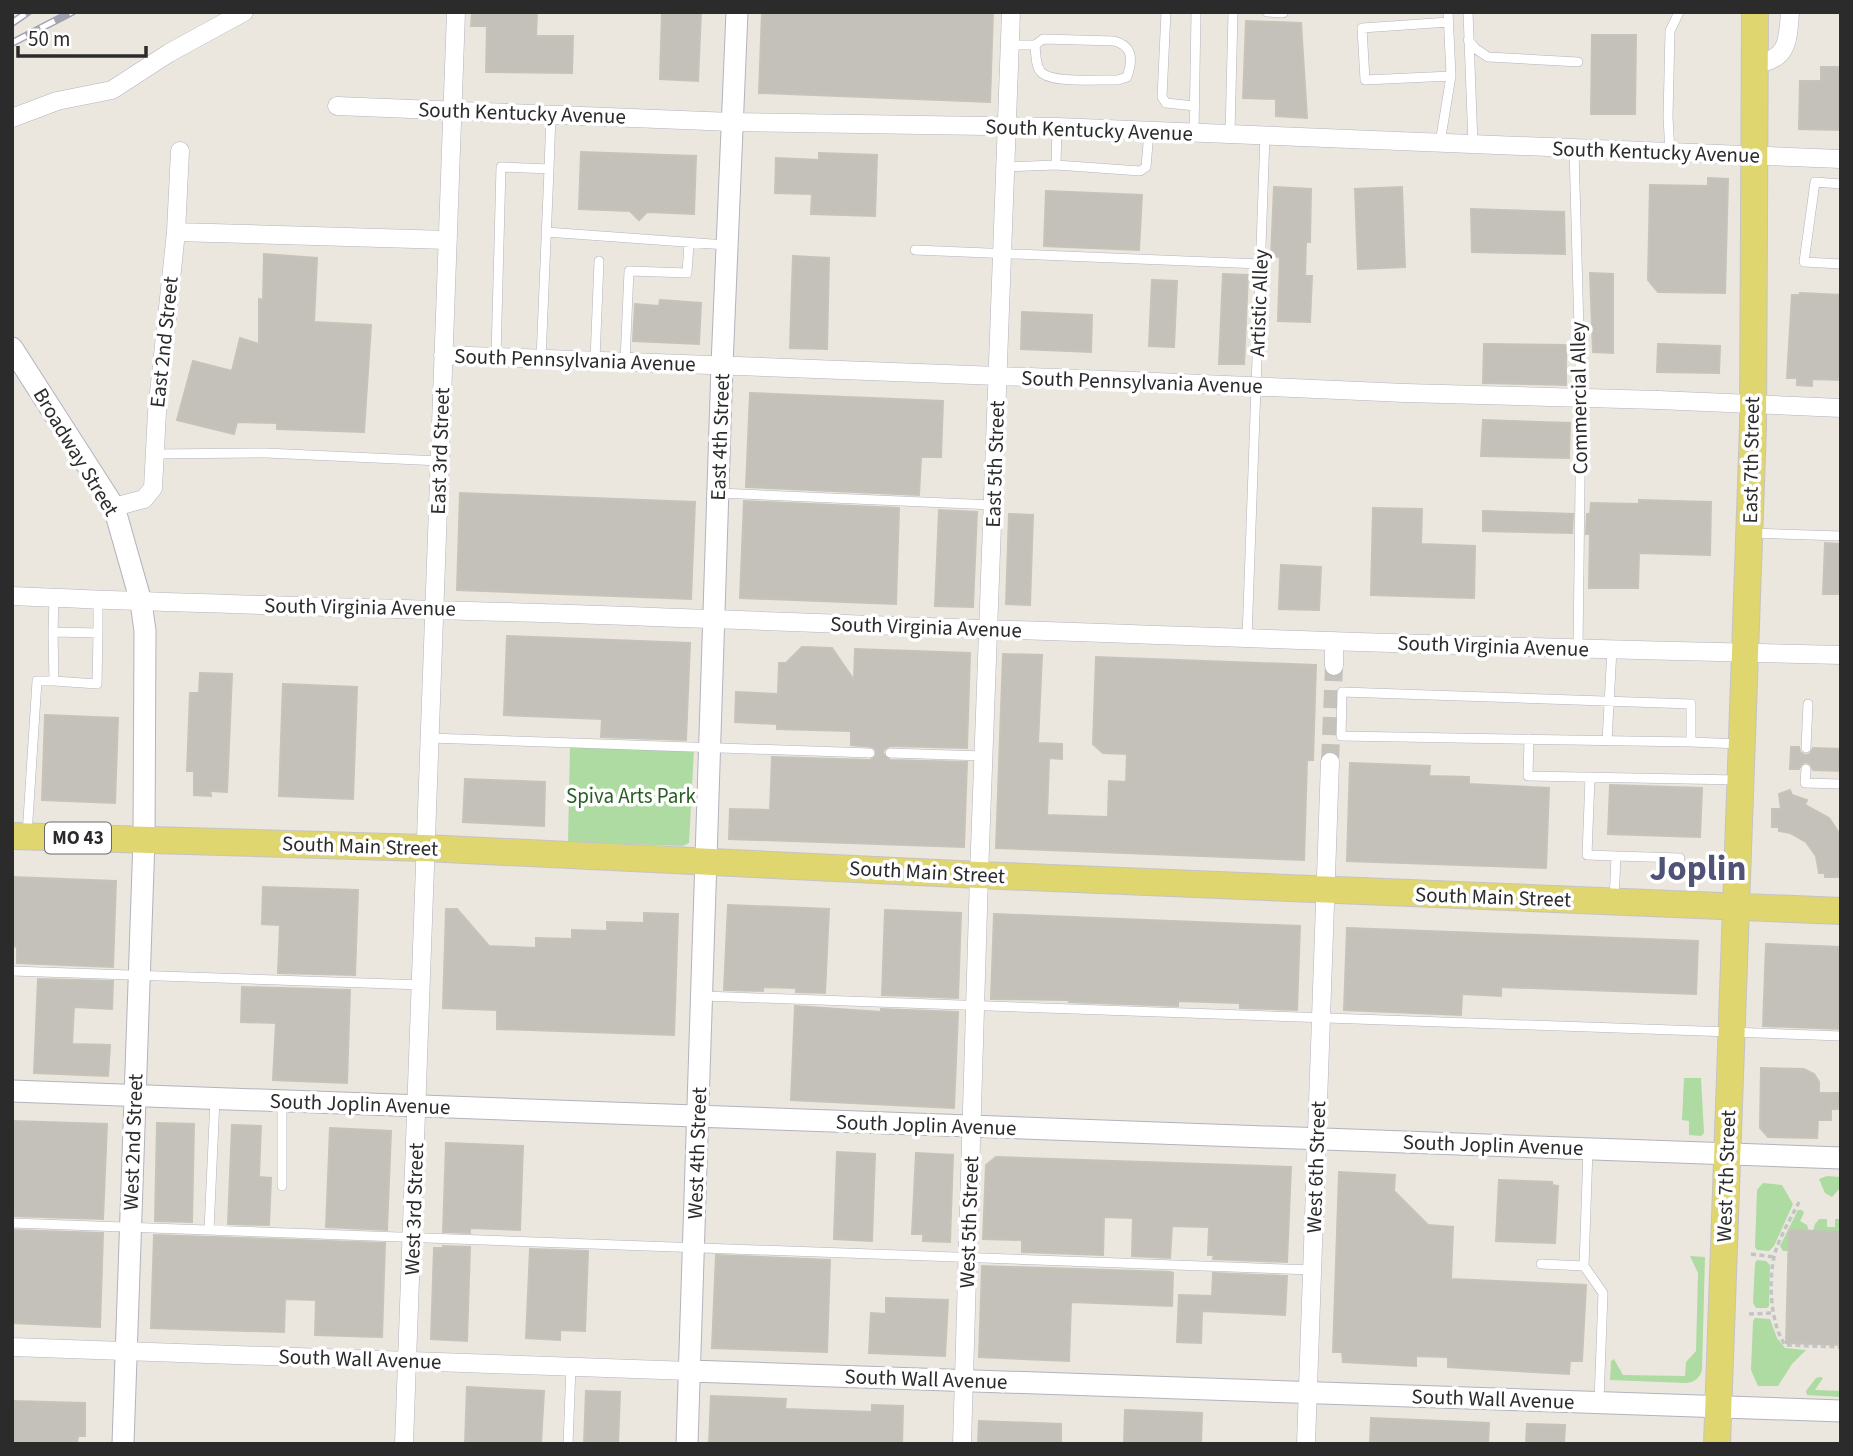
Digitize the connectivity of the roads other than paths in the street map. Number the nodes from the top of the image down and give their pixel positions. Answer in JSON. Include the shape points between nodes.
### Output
{"nodes":[{"id":1,"x":244,"y":12,"type":"edge"},
{"id":2,"x":456,"y":12,"type":"edge"},
{"id":3,"x":737,"y":12,"type":"edge"},
{"id":4,"x":1012,"y":12,"type":"edge"},
{"id":5,"x":1166,"y":12,"type":"edge"},
{"id":6,"x":1196,"y":12,"type":"edge"},
{"id":7,"x":1233,"y":12,"type":"edge"},
{"id":8,"x":1267,"y":12,"type":"edge"},
{"id":9,"x":1468,"y":12,"type":"edge"},
{"id":10,"x":1679,"y":12,"type":"edge"},
{"id":11,"x":1755,"y":12,"type":"edge"},
{"id":12,"x":1790,"y":12,"type":"edge"},
{"id":13,"x":1283,"y":13,"type":"edge"},
{"id":14,"x":1448,"y":17,"type":"edge"},
{"id":15,"x":1468,"y":40,"type":"junction"},
{"id":16,"x":1010,"y":45,"type":"junction"},
{"id":17,"x":1035,"y":45,"type":"junction"},
{"id":18,"x":1578,"y":62,"type":"dead end"},
{"id":19,"x":1755,"y":64,"type":"junction"},
{"id":20,"x":1451,"y":76,"type":"junction"},
{"id":21,"x":337,"y":106,"type":"dead end"},
{"id":22,"x":1195,"y":106,"type":"junction"},
{"id":23,"x":452,"y":111,"type":"junction"},
{"id":24,"x":551,"y":114,"type":"junction"},
{"id":25,"x":12,"y":118,"type":"edge"},
{"id":26,"x":732,"y":121,"type":"junction"},
{"id":27,"x":1007,"y":127,"type":"junction"},
{"id":28,"x":1057,"y":127,"type":"junction"},
{"id":29,"x":1149,"y":132,"type":"junction"},
{"id":30,"x":1195,"y":133,"type":"junction"},
{"id":31,"x":1230,"y":134,"type":"junction"},
{"id":32,"x":1265,"y":135,"type":"junction"},
{"id":33,"x":1440,"y":143,"type":"junction"},
{"id":34,"x":1473,"y":145,"type":"junction"},
{"id":35,"x":1574,"y":149,"type":"junction"},
{"id":36,"x":180,"y":151,"type":"dead end"},
{"id":37,"x":1670,"y":153,"type":"junction"},
{"id":38,"x":1754,"y":156,"type":"junction"},
{"id":39,"x":1841,"y":159,"type":"edge"},
{"id":40,"x":1056,"y":165,"type":"junction"},
{"id":41,"x":1005,"y":167,"type":"junction"},
{"id":42,"x":549,"y":169,"type":"junction"},
{"id":43,"x":1841,"y":184,"type":"edge"},
{"id":44,"x":176,"y":232,"type":"junction"},
{"id":45,"x":546,"y":232,"type":"junction"},
{"id":46,"x":447,"y":240,"type":"junction"},
{"id":47,"x":689,"y":243,"type":"junction"},
{"id":48,"x":727,"y":246,"type":"junction"},
{"id":49,"x":915,"y":250,"type":"dead end"},
{"id":50,"x":1002,"y":254,"type":"junction"},
{"id":51,"x":599,"y":261,"type":"dead end"},
{"id":52,"x":1260,"y":264,"type":"junction"},
{"id":53,"x":1841,"y":264,"type":"edge"},
{"id":54,"x":12,"y":348,"type":"edge"},
{"id":55,"x":443,"y":355,"type":"junction"},
{"id":56,"x":496,"y":357,"type":"junction"},
{"id":57,"x":541,"y":359,"type":"junction"},
{"id":58,"x":595,"y":360,"type":"junction"},
{"id":59,"x":625,"y":361,"type":"junction"},
{"id":60,"x":722,"y":365,"type":"junction"},
{"id":61,"x":998,"y":376,"type":"junction"},
{"id":62,"x":1753,"y":404,"type":"junction"},
{"id":63,"x":1841,"y":408,"type":"edge"},
{"id":64,"x":155,"y":454,"type":"junction"},
{"id":65,"x":440,"y":461,"type":"junction"},
{"id":66,"x":718,"y":493,"type":"junction"},
{"id":67,"x":993,"y":505,"type":"junction"},
{"id":68,"x":114,"y":507,"type":"junction"},
{"id":69,"x":1749,"y":533,"type":"junction"},
{"id":70,"x":1841,"y":536,"type":"edge"},
{"id":71,"x":12,"y":596,"type":"edge"},
{"id":72,"x":54,"y":598,"type":"junction"},
{"id":73,"x":98,"y":600,"type":"junction"},
{"id":74,"x":141,"y":602,"type":"junction"},
{"id":75,"x":435,"y":609,"type":"junction"},
{"id":76,"x":715,"y":619,"type":"junction"},
{"id":77,"x":989,"y":629,"type":"junction"},
{"id":78,"x":53,"y":632,"type":"junction"},
{"id":79,"x":98,"y":633,"type":"junction"},
{"id":80,"x":1247,"y":638,"type":"junction"},
{"id":81,"x":1334,"y":641,"type":"junction"},
{"id":82,"x":1578,"y":648,"type":"junction"},
{"id":83,"x":1612,"y":649,"type":"junction"},
{"id":84,"x":1746,"y":653,"type":"junction"},
{"id":85,"x":1841,"y":655,"type":"edge"},
{"id":86,"x":1334,"y":666,"type":"tunnel mouth"},
{"id":87,"x":54,"y":681,"type":"junction"},
{"id":88,"x":1609,"y":702,"type":"junction"},
{"id":89,"x":1808,"y":704,"type":"dead end"},
{"id":90,"x":430,"y":738,"type":"junction"},
{"id":91,"x":1529,"y":739,"type":"junction"},
{"id":92,"x":1607,"y":741,"type":"junction"},
{"id":93,"x":1691,"y":742,"type":"junction"},
{"id":94,"x":1742,"y":744,"type":"junction"},
{"id":95,"x":711,"y":747,"type":"junction"},
{"id":96,"x":1806,"y":748,"type":"dead end"},
{"id":97,"x":870,"y":753,"type":"dead end"},
{"id":98,"x":890,"y":753,"type":"dead end"},
{"id":99,"x":984,"y":757,"type":"junction"},
{"id":100,"x":1330,"y":762,"type":"tunnel mouth"},
{"id":101,"x":1805,"y":769,"type":"dead end"},
{"id":102,"x":1590,"y":777,"type":"junction"},
{"id":103,"x":1740,"y":780,"type":"junction"},
{"id":104,"x":1841,"y":784,"type":"edge"},
{"id":105,"x":20,"y":836,"type":"edge"},
{"id":106,"x":144,"y":840,"type":"junction"},
{"id":107,"x":425,"y":848,"type":"junction"},
{"id":108,"x":1616,"y":856,"type":"junction"},
{"id":109,"x":1680,"y":858,"type":"dead end"},
{"id":110,"x":708,"y":863,"type":"junction"},
{"id":111,"x":979,"y":875,"type":"junction"},
{"id":112,"x":1326,"y":890,"type":"junction"},
{"id":113,"x":1614,"y":902,"type":"junction"},
{"id":114,"x":1736,"y":908,"type":"junction"},
{"id":115,"x":1841,"y":911,"type":"edge"},
{"id":116,"x":12,"y":971,"type":"edge"},
{"id":117,"x":139,"y":975,"type":"junction"},
{"id":118,"x":422,"y":985,"type":"junction"},
{"id":119,"x":703,"y":996,"type":"junction"},
{"id":120,"x":976,"y":1005,"type":"junction"},
{"id":121,"x":1322,"y":1017,"type":"junction"},
{"id":122,"x":1732,"y":1031,"type":"junction"},
{"id":123,"x":1841,"y":1036,"type":"edge"},
{"id":124,"x":12,"y":1091,"type":"edge"},
{"id":125,"x":134,"y":1096,"type":"junction"},
{"id":126,"x":215,"y":1099,"type":"junction"},
{"id":127,"x":282,"y":1101,"type":"junction"},
{"id":128,"x":418,"y":1107,"type":"junction"},
{"id":129,"x":699,"y":1117,"type":"junction"},
{"id":130,"x":972,"y":1127,"type":"junction"},
{"id":131,"x":1317,"y":1139,"type":"junction"},
{"id":132,"x":1587,"y":1149,"type":"junction"},
{"id":133,"x":1727,"y":1154,"type":"junction"},
{"id":134,"x":1841,"y":1158,"type":"edge"},
{"id":135,"x":282,"y":1186,"type":"dead end"},
{"id":136,"x":12,"y":1223,"type":"edge"},
{"id":137,"x":130,"y":1227,"type":"junction"},
{"id":138,"x":209,"y":1230,"type":"junction"},
{"id":139,"x":413,"y":1238,"type":"junction"},
{"id":140,"x":694,"y":1248,"type":"junction"},
{"id":141,"x":968,"y":1257,"type":"junction"},
{"id":142,"x":1541,"y":1265,"type":"dead end"},
{"id":143,"x":1584,"y":1266,"type":"junction"},
{"id":144,"x":1313,"y":1270,"type":"junction"},
{"id":145,"x":12,"y":1347,"type":"edge"},
{"id":146,"x":126,"y":1351,"type":"junction"},
{"id":147,"x":408,"y":1360,"type":"junction"},
{"id":148,"x":571,"y":1366,"type":"junction"},
{"id":149,"x":690,"y":1371,"type":"junction"},
{"id":150,"x":964,"y":1380,"type":"junction"},
{"id":151,"x":1308,"y":1393,"type":"junction"},
{"id":152,"x":1599,"y":1403,"type":"junction"},
{"id":153,"x":1718,"y":1407,"type":"junction"},
{"id":154,"x":1841,"y":1411,"type":"edge"},
{"id":155,"x":123,"y":1444,"type":"edge"},
{"id":156,"x":404,"y":1444,"type":"edge"},
{"id":157,"x":568,"y":1444,"type":"edge"},
{"id":158,"x":687,"y":1444,"type":"edge"},
{"id":159,"x":962,"y":1444,"type":"edge"},
{"id":160,"x":1306,"y":1444,"type":"edge"},
{"id":161,"x":1717,"y":1444,"type":"edge"}],
"edges":[{"from":1,"to":25,"type":"street","via":[[111,90],[57,101]]},
{"from":2,"to":23,"type":"street","name":"East 3rd Street"},
{"from":3,"to":26,"type":"street","name":"East 4th Street"},
{"from":4,"to":16,"type":"street","name":"East 5th Street"},
{"from":5,"to":22,"type":"lane","via":[[1162,97],[1166,103]]},
{"from":6,"to":22,"type":"lane"},
{"from":7,"to":31,"type":"lane"},
{"from":8,"to":13,"type":"lane"},
{"from":9,"to":15,"type":"lane"},
{"from":10,"to":37,"type":"lane","via":[[1670,31]]},
{"from":11,"to":19,"type":"main road","name":"East 7th Street"},
{"from":12,"to":19,"type":"street","via":[[1782,52]]},
{"from":14,"to":20,"type":"lane"},
{"from":14,"to":20,"type":"lane","via":[[1362,28],[1365,80]]},
{"from":15,"to":18,"type":"lane","via":[[1488,57]]},
{"from":15,"to":34,"type":"lane"},
{"from":16,"to":17,"type":"lane"},
{"from":16,"to":27,"type":"street","name":"East 5th Street"},
{"from":17,"to":17,"type":"lane","via":[[1037,66],[1042,74],[1055,79],[1118,80],[1127,76],[1130,66],[1130,51],[1114,41],[1043,39]]},
{"from":19,"to":38,"type":"main road","name":"East 7th Street"},
{"from":20,"to":33,"type":"lane"},
{"from":21,"to":23,"type":"street","name":"South Kentucky Avenue"},
{"from":22,"to":30,"type":"lane"},
{"from":23,"to":24,"type":"street","name":"South Kentucky Avenue"},
{"from":23,"to":46,"type":"street","name":"East 3rd Street"},
{"from":24,"to":26,"type":"street","name":"South Kentucky Avenue"},
{"from":24,"to":42,"type":"lane"},
{"from":26,"to":27,"type":"street","name":"South Kentucky Avenue"},
{"from":26,"to":48,"type":"street","name":"East 4th Street"},
{"from":27,"to":28,"type":"street","name":"South Kentucky Avenue"},
{"from":27,"to":41,"type":"street","name":"East 5th Street"},
{"from":28,"to":29,"type":"street","name":"South Kentucky Avenue"},
{"from":28,"to":40,"type":"lane"},
{"from":29,"to":30,"type":"street","name":"South Kentucky Avenue"},
{"from":29,"to":40,"type":"lane","via":[[1146,167],[1140,171]]},
{"from":30,"to":31,"type":"street","name":"South Kentucky Avenue"},
{"from":31,"to":32,"type":"street","name":"South Kentucky Avenue"},
{"from":32,"to":33,"type":"street","name":"South Kentucky Avenue"},
{"from":32,"to":52,"type":"lane","name":"Artistic Alley"},
{"from":33,"to":34,"type":"street","name":"South Kentucky Avenue"},
{"from":34,"to":35,"type":"street","name":"South Kentucky Avenue"},
{"from":35,"to":37,"type":"street","name":"South Kentucky Avenue"},
{"from":35,"to":82,"type":"lane","name":"Commercial Alley","via":[[1581,403]]},
{"from":36,"to":44,"type":"street","name":"East 2nd Street"},
{"from":37,"to":38,"type":"street","name":"South Kentucky Avenue"},
{"from":38,"to":39,"type":"street","name":"South Kentucky Avenue"},
{"from":38,"to":62,"type":"main road","name":"East 7th Street"},
{"from":40,"to":41,"type":"lane"},
{"from":41,"to":50,"type":"street","name":"East 5th Street"},
{"from":42,"to":45,"type":"lane"},
{"from":42,"to":56,"type":"lane","via":[[501,167]]},
{"from":43,"to":53,"type":"lane","via":[[1815,182],[1804,262]]},
{"from":44,"to":46,"type":"street"},
{"from":44,"to":64,"type":"street","name":"East 2nd Street"},
{"from":45,"to":47,"type":"lane"},
{"from":45,"to":57,"type":"lane"},
{"from":46,"to":55,"type":"street","name":"East 3rd Street"},
{"from":47,"to":48,"type":"lane"},
{"from":47,"to":59,"type":"lane","via":[[687,273],[629,271]]},
{"from":48,"to":60,"type":"street","name":"East 4th Street"},
{"from":49,"to":50,"type":"lane"},
{"from":50,"to":52,"type":"lane"},
{"from":50,"to":61,"type":"street","name":"East 5th Street"},
{"from":51,"to":58,"type":"lane"},
{"from":52,"to":80,"type":"lane","name":"Artistic Alley"},
{"from":54,"to":68,"type":"street","name":"Broadway Street"},
{"from":55,"to":56,"type":"street","name":"South Pennsylvania Avenue"},
{"from":55,"to":65,"type":"street","name":"East 3rd Street"},
{"from":56,"to":57,"type":"street","name":"South Pennsylvania Avenue"},
{"from":57,"to":58,"type":"street","name":"South Pennsylvania Avenue"},
{"from":58,"to":59,"type":"street","name":"South Pennsylvania Avenue"},
{"from":59,"to":60,"type":"street","name":"South Pennsylvania Avenue"},
{"from":60,"to":61,"type":"street","name":"South Pennsylvania Avenue"},
{"from":60,"to":66,"type":"street","name":"East 4th Street"},
{"from":61,"to":62,"type":"street","name":"South Pennsylvania Avenue","bridge":true},
{"from":61,"to":67,"type":"street","name":"East 5th Street"},
{"from":62,"to":63,"type":"street","name":"South Pennsylvania Avenue"},
{"from":62,"to":69,"type":"main road","name":"East 7th Street"},
{"from":64,"to":65,"type":"lane","via":[[266,453]]},
{"from":64,"to":68,"type":"street","name":"East 2nd Street","via":[[153,488],[144,499]]},
{"from":65,"to":75,"type":"street","name":"East 3rd Street"},
{"from":66,"to":67,"type":"lane"},
{"from":66,"to":76,"type":"street","name":"East 4th Street"},
{"from":67,"to":77,"type":"street","name":"East 5th Street"},
{"from":68,"to":74,"type":"street","name":"Broadway Street"},
{"from":69,"to":70,"type":"lane"},
{"from":69,"to":84,"type":"main road","name":"East 7th Street"},
{"from":71,"to":72,"type":"street","name":"South Virginia Avenue"},
{"from":72,"to":73,"type":"street","name":"South Virginia Avenue"},
{"from":72,"to":78,"type":"lane"},
{"from":73,"to":74,"type":"street","name":"South Virginia Avenue"},
{"from":73,"to":79,"type":"lane"},
{"from":74,"to":75,"type":"street","name":"South Virginia Avenue"},
{"from":74,"to":106,"type":"street","via":[[145,631]]},
{"from":75,"to":76,"type":"street","name":"South Virginia Avenue"},
{"from":75,"to":90,"type":"street","name":"East 3rd Street"},
{"from":76,"to":77,"type":"street","name":"South Virginia Avenue"},
{"from":76,"to":95,"type":"street","name":"East 4th Street"},
{"from":77,"to":80,"type":"street","name":"South Virginia Avenue"},
{"from":77,"to":99,"type":"street","name":"East 5th Street"},
{"from":78,"to":79,"type":"lane"},
{"from":78,"to":87,"type":"lane"},
{"from":79,"to":87,"type":"lane","via":[[97,684]]},
{"from":80,"to":81,"type":"street","name":"South Virginia Avenue"},
{"from":81,"to":82,"type":"street","name":"South Virginia Avenue"},
{"from":81,"to":86,"type":"street"},
{"from":82,"to":83,"type":"street","name":"South Virginia Avenue"},
{"from":83,"to":84,"type":"street","name":"South Virginia Avenue"},
{"from":83,"to":88,"type":"lane"},
{"from":84,"to":85,"type":"street","name":"South Virginia Avenue"},
{"from":84,"to":94,"type":"main road","name":"East 7th Street"},
{"from":87,"to":105,"type":"lane","via":[[37,681]]},
{"from":88,"to":91,"type":"lane","via":[[1342,692],[1341,736]]},
{"from":88,"to":92,"type":"lane"},
{"from":88,"to":93,"type":"lane","via":[[1691,704]]},
{"from":89,"to":96,"type":"lane"},
{"from":90,"to":95,"type":"lane"},
{"from":90,"to":107,"type":"street","name":"East 3rd Street"},
{"from":91,"to":92,"type":"lane"},
{"from":91,"to":102,"type":"lane","via":[[1528,776]]},
{"from":92,"to":93,"type":"lane"},
{"from":93,"to":94,"type":"lane"},
{"from":94,"to":103,"type":"main road","name":"East 7th Street"},
{"from":95,"to":97,"type":"lane"},
{"from":95,"to":110,"type":"street","name":"East 4th Street"},
{"from":98,"to":99,"type":"lane"},
{"from":99,"to":111,"type":"street","name":"East 5th Street"},
{"from":100,"to":112,"type":"street","name":"West 6th Street"},
{"from":101,"to":104,"type":"lane","via":[[1805,783]]},
{"from":102,"to":103,"type":"lane"},
{"from":102,"to":108,"type":"lane","via":[[1587,855]]},
{"from":103,"to":114,"type":"main road","name":"East 7th Street"},
{"from":105,"to":106,"type":"main road","name":"South Main Street","number":"MO 43"},
{"from":106,"to":107,"type":"main road","name":"South Main Street"},
{"from":106,"to":117,"type":"street","name":"West 2nd Street"},
{"from":107,"to":110,"type":"main road","name":"South Main Street"},
{"from":107,"to":118,"type":"street","name":"West 3rd Street"},
{"from":108,"to":109,"type":"lane"},
{"from":108,"to":113,"type":"lane"},
{"from":110,"to":111,"type":"main road","name":"South Main Street"},
{"from":110,"to":119,"type":"street","name":"West 4th Street"},
{"from":111,"to":112,"type":"main road","name":"South Main Street"},
{"from":111,"to":120,"type":"street","name":"West 5th Street"},
{"from":112,"to":113,"type":"main road","name":"South Main Street"},
{"from":112,"to":121,"type":"street","name":"West 6th Street"},
{"from":113,"to":114,"type":"main road","name":"South Main Street"},
{"from":114,"to":115,"type":"main road","name":"South Main Street"},
{"from":114,"to":122,"type":"main road","name":"West 7th Street"},
{"from":116,"to":117,"type":"lane"},
{"from":117,"to":118,"type":"lane"},
{"from":117,"to":125,"type":"street","name":"West 2nd Street"},
{"from":118,"to":128,"type":"street","name":"West 3rd Street"},
{"from":119,"to":120,"type":"lane"},
{"from":119,"to":129,"type":"street","name":"West 4th Street"},
{"from":120,"to":121,"type":"lane"},
{"from":120,"to":130,"type":"street","name":"West 5th Street"},
{"from":121,"to":122,"type":"lane"},
{"from":121,"to":131,"type":"street","name":"West 6th Street"},
{"from":122,"to":123,"type":"lane"},
{"from":122,"to":133,"type":"main road","name":"West 7th Street"},
{"from":124,"to":125,"type":"street","name":"South Joplin Avenue"},
{"from":125,"to":126,"type":"street","name":"South Joplin Avenue"},
{"from":125,"to":137,"type":"street","name":"West 2nd Street"},
{"from":126,"to":127,"type":"street","name":"South Joplin Avenue"},
{"from":126,"to":138,"type":"lane"},
{"from":127,"to":128,"type":"street","name":"South Joplin Avenue"},
{"from":127,"to":135,"type":"lane"},
{"from":128,"to":129,"type":"street","name":"South Joplin Avenue"},
{"from":128,"to":139,"type":"street","name":"West 3rd Street"},
{"from":129,"to":130,"type":"street","name":"South Joplin Avenue"},
{"from":129,"to":140,"type":"street","name":"West 4th Street"},
{"from":130,"to":131,"type":"street","name":"South Joplin Avenue"},
{"from":130,"to":141,"type":"street","name":"West 5th Street"},
{"from":131,"to":132,"type":"street","name":"South Joplin Avenue"},
{"from":131,"to":144,"type":"street","name":"West 6th Street"},
{"from":132,"to":133,"type":"street","name":"South Joplin Avenue"},
{"from":132,"to":143,"type":"lane"},
{"from":133,"to":134,"type":"street","name":"South Joplin Avenue"},
{"from":133,"to":153,"type":"main road","name":"West 7th Street"},
{"from":136,"to":137,"type":"lane"},
{"from":137,"to":138,"type":"lane"},
{"from":137,"to":146,"type":"street","name":"West 2nd Street"},
{"from":138,"to":139,"type":"lane"},
{"from":139,"to":140,"type":"lane"},
{"from":139,"to":147,"type":"street","name":"West 3rd Street"},
{"from":140,"to":141,"type":"lane"},
{"from":140,"to":149,"type":"street","name":"West 4th Street"},
{"from":141,"to":144,"type":"lane"},
{"from":141,"to":150,"type":"street","name":"West 5th Street"},
{"from":142,"to":143,"type":"lane"},
{"from":143,"to":152,"type":"lane","via":[[1603,1293]]},
{"from":144,"to":151,"type":"street","name":"West 6th Street"},
{"from":145,"to":146,"type":"street","name":"South Wall Avenue"},
{"from":146,"to":147,"type":"street","name":"South Wall Avenue"},
{"from":146,"to":155,"type":"street","name":"West 2nd Street"},
{"from":147,"to":148,"type":"street","name":"South Wall Avenue"},
{"from":147,"to":156,"type":"street","name":"West 3rd Street"},
{"from":148,"to":149,"type":"street","name":"South Wall Avenue"},
{"from":148,"to":157,"type":"lane"},
{"from":149,"to":150,"type":"street","name":"South Wall Avenue"},
{"from":149,"to":158,"type":"street","name":"West 4th Street"},
{"from":150,"to":151,"type":"street","name":"South Wall Avenue"},
{"from":150,"to":159,"type":"street","name":"West 5th Street"},
{"from":151,"to":152,"type":"street","name":"South Wall Avenue"},
{"from":151,"to":160,"type":"street","name":"West 6th Street"},
{"from":152,"to":153,"type":"street","name":"South Wall Avenue"},
{"from":153,"to":154,"type":"street","name":"South Wall Avenue"},
{"from":153,"to":161,"type":"main road","name":"West 7th Street"}]}
